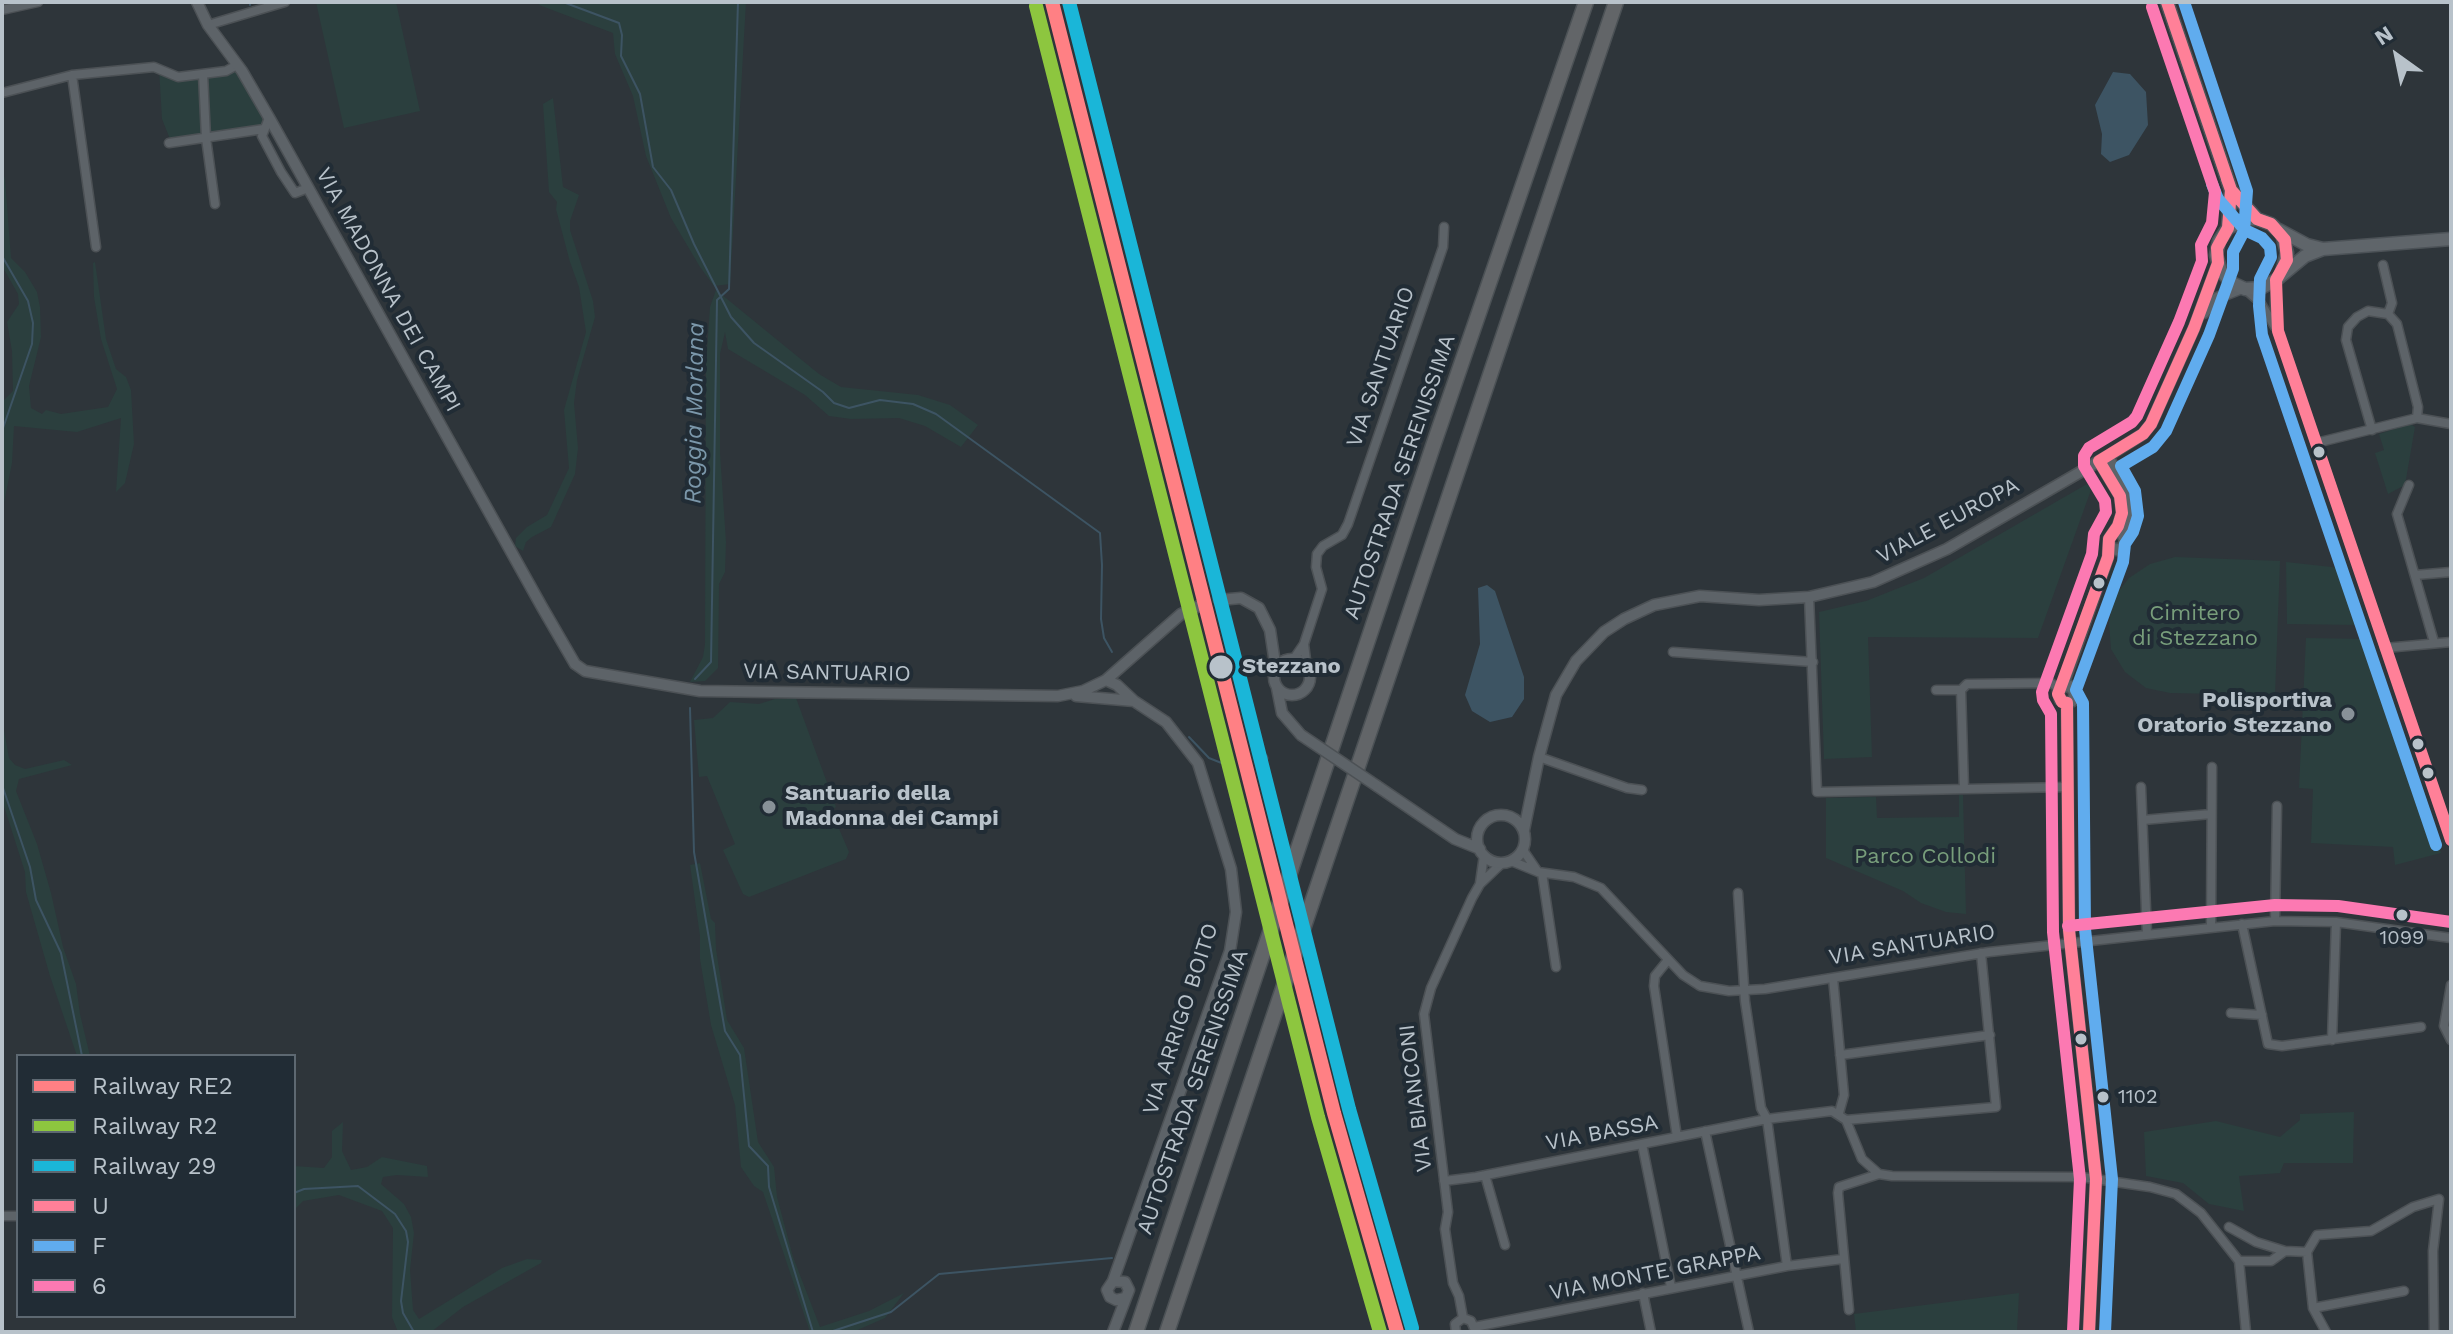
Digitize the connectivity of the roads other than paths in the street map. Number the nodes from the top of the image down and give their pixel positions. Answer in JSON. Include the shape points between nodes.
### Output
{"nodes":[{"id":1,"x":38,"y":2,"type":"edge"},
{"id":2,"x":197,"y":2,"type":"edge"},
{"id":3,"x":285,"y":2,"type":"edge"},
{"id":4,"x":1586,"y":2,"type":"edge"},
{"id":5,"x":1616,"y":2,"type":"edge"},
{"id":6,"x":2167,"y":2,"type":"edge"},
{"id":7,"x":2,"y":10,"type":"edge"},
{"id":8,"x":208,"y":25,"type":"junction"},
{"id":9,"x":237,"y":65,"type":"junction"},
{"id":10,"x":203,"y":74,"type":"junction"},
{"id":11,"x":72,"y":75,"type":"junction"},
{"id":12,"x":2,"y":93,"type":"edge"},
{"id":13,"x":269,"y":118,"type":"junction"},
{"id":14,"x":264,"y":129,"type":"junction"},
{"id":15,"x":206,"y":138,"type":"junction"},
{"id":16,"x":169,"y":143,"type":"dead end"},
{"id":17,"x":308,"y":188,"type":"junction"},
{"id":18,"x":2231,"y":190,"type":"junction"},
{"id":19,"x":215,"y":204,"type":"dead end"},
{"id":20,"x":2257,"y":219,"type":"junction"},
{"id":21,"x":1444,"y":227,"type":"dead end"},
{"id":22,"x":2228,"y":228,"type":"junction"},
{"id":23,"x":2277,"y":229,"type":"junction"},
{"id":24,"x":2451,"y":239,"type":"edge"},
{"id":25,"x":96,"y":247,"type":"dead end"},
{"id":26,"x":2323,"y":249,"type":"junction"},
{"id":27,"x":2218,"y":263,"type":"junction"},
{"id":28,"x":2383,"y":265,"type":"dead end"},
{"id":29,"x":2279,"y":276,"type":"junction"},
{"id":30,"x":2244,"y":288,"type":"junction"},
{"id":31,"x":2388,"y":314,"type":"junction"},
{"id":32,"x":2196,"y":324,"type":"junction"},
{"id":33,"x":2278,"y":331,"type":"junction"},
{"id":34,"x":2417,"y":418,"type":"junction"},
{"id":35,"x":2451,"y":424,"type":"edge"},
{"id":36,"x":2372,"y":430,"type":"junction"},
{"id":37,"x":2316,"y":443,"type":"junction"},
{"id":38,"x":2104,"y":459,"type":"junction"},
{"id":39,"x":2409,"y":485,"type":"dead end"},
{"id":40,"x":503,"y":536,"type":"joint"},
{"id":41,"x":2114,"y":543,"type":"junction"},
{"id":42,"x":2451,"y":572,"type":"edge"},
{"id":43,"x":2415,"y":575,"type":"junction"},
{"id":44,"x":1809,"y":597,"type":"junction"},
{"id":45,"x":1219,"y":600,"type":"tunnel mouth"},
{"id":46,"x":1199,"y":606,"type":"tunnel mouth"},
{"id":47,"x":1272,"y":642,"type":"junction"},
{"id":48,"x":2434,"y":642,"type":"junction"},
{"id":49,"x":2451,"y":642,"type":"edge"},
{"id":50,"x":1304,"y":644,"type":"junction"},
{"id":51,"x":2385,"y":648,"type":"junction"},
{"id":52,"x":1673,"y":652,"type":"dead end"},
{"id":53,"x":1290,"y":660,"type":"junction"},
{"id":54,"x":1813,"y":662,"type":"junction"},
{"id":55,"x":1124,"y":665,"type":"junction"},
{"id":56,"x":1307,"y":668,"type":"junction"},
{"id":57,"x":1276,"y":670,"type":"junction"},
{"id":58,"x":1106,"y":680,"type":"junction"},
{"id":59,"x":1276,"y":686,"type":"junction"},
{"id":60,"x":2062,"y":687,"type":"junction"},
{"id":61,"x":1936,"y":690,"type":"dead end"},
{"id":62,"x":1961,"y":690,"type":"junction"},
{"id":63,"x":1299,"y":694,"type":"junction"},
{"id":64,"x":1058,"y":696,"type":"junction"},
{"id":65,"x":1126,"y":697,"type":"junction"},
{"id":66,"x":1286,"y":718,"type":"junction"},
{"id":67,"x":1539,"y":757,"type":"junction"},
{"id":68,"x":2212,"y":767,"type":"dead end"},
{"id":69,"x":2067,"y":787,"type":"junction"},
{"id":70,"x":2141,"y":787,"type":"dead end"},
{"id":71,"x":1964,"y":789,"type":"junction"},
{"id":72,"x":1642,"y":790,"type":"dead end"},
{"id":73,"x":1530,"y":795,"type":"junction"},
{"id":74,"x":2277,"y":806,"type":"dead end"},
{"id":75,"x":2211,"y":814,"type":"junction"},
{"id":76,"x":1509,"y":816,"type":"junction"},
{"id":77,"x":2143,"y":820,"type":"junction"},
{"id":78,"x":1441,"y":827,"type":"junction"},
{"id":79,"x":1524,"y":830,"type":"junction"},
{"id":80,"x":1479,"y":832,"type":"junction"},
{"id":81,"x":2451,"y":840,"type":"edge"},
{"id":82,"x":1523,"y":850,"type":"junction"},
{"id":83,"x":1482,"y":852,"type":"junction"},
{"id":84,"x":1506,"y":862,"type":"junction"},
{"id":85,"x":1540,"y":873,"type":"junction"},
{"id":86,"x":1480,"y":884,"type":"junction"},
{"id":87,"x":1738,"y":893,"type":"dead end"},
{"id":88,"x":2275,"y":921,"type":"junction"},
{"id":89,"x":2336,"y":922,"type":"junction"},
{"id":90,"x":2242,"y":924,"type":"junction"},
{"id":91,"x":2211,"y":928,"type":"junction"},
{"id":92,"x":2147,"y":934,"type":"junction"},
{"id":93,"x":2451,"y":938,"type":"edge"},
{"id":94,"x":2070,"y":942,"type":"junction"},
{"id":95,"x":1981,"y":953,"type":"junction"},
{"id":96,"x":1668,"y":960,"type":"junction"},
{"id":97,"x":1556,"y":967,"type":"dead end"},
{"id":98,"x":1833,"y":978,"type":"junction"},
{"id":99,"x":2451,"y":985,"type":"edge"},
{"id":100,"x":1744,"y":992,"type":"junction"},
{"id":101,"x":2231,"y":1013,"type":"dead end"},
{"id":102,"x":2262,"y":1015,"type":"junction"},
{"id":103,"x":2421,"y":1027,"type":"dead end"},
{"id":104,"x":1990,"y":1035,"type":"junction"},
{"id":105,"x":2332,"y":1040,"type":"junction"},
{"id":106,"x":2451,"y":1040,"type":"edge"},
{"id":107,"x":1840,"y":1055,"type":"junction"},
{"id":108,"x":1842,"y":1117,"type":"junction"},
{"id":109,"x":1767,"y":1119,"type":"junction"},
{"id":110,"x":1705,"y":1131,"type":"junction"},
{"id":111,"x":1677,"y":1137,"type":"junction"},
{"id":112,"x":1638,"y":1145,"type":"junction"},
{"id":113,"x":1879,"y":1174,"type":"junction"},
{"id":114,"x":1485,"y":1175,"type":"junction"},
{"id":115,"x":2096,"y":1179,"type":"junction"},
{"id":116,"x":1444,"y":1181,"type":"junction"},
{"id":117,"x":2229,"y":1227,"type":"dead end"},
{"id":118,"x":1505,"y":1245,"type":"dead end"},
{"id":119,"x":2285,"y":1251,"type":"junction"},
{"id":120,"x":2307,"y":1252,"type":"junction"},
{"id":121,"x":1843,"y":1259,"type":"junction"},
{"id":122,"x":2239,"y":1261,"type":"junction"},
{"id":123,"x":1787,"y":1266,"type":"junction"},
{"id":124,"x":1738,"y":1275,"type":"junction"},
{"id":125,"x":1119,"y":1281,"type":"junction"},
{"id":126,"x":1671,"y":1287,"type":"junction"},
{"id":127,"x":2404,"y":1291,"type":"dead end"},
{"id":128,"x":1643,"y":1293,"type":"junction"},
{"id":129,"x":1125,"y":1298,"type":"junction"},
{"id":130,"x":1113,"y":1299,"type":"junction"},
{"id":131,"x":2313,"y":1308,"type":"junction"},
{"id":132,"x":1849,"y":1310,"type":"dead end"},
{"id":133,"x":1463,"y":1318,"type":"junction"},
{"id":134,"x":1473,"y":1329,"type":"edge"},
{"id":135,"x":1112,"y":1332,"type":"edge"},
{"id":136,"x":1136,"y":1332,"type":"edge"},
{"id":137,"x":1167,"y":1332,"type":"edge"},
{"id":138,"x":1456,"y":1332,"type":"edge"},
{"id":139,"x":1651,"y":1332,"type":"edge"},
{"id":140,"x":1749,"y":1332,"type":"edge"},
{"id":141,"x":2089,"y":1332,"type":"edge"},
{"id":142,"x":2246,"y":1332,"type":"edge"},
{"id":143,"x":2326,"y":1332,"type":"edge"},
{"id":144,"x":2434,"y":1332,"type":"edge"}],
"edges":[{"from":1,"to":7,"type":"street"},
{"from":2,"to":8,"type":"street","name":"VIA MADONNA DEI CAMPI"},
{"from":3,"to":8,"type":"street"},
{"from":4,"to":136,"type":"highway","name":"AUTOSTRADA SERENISSIMA"},
{"from":5,"to":137,"type":"highway"},
{"from":6,"to":18,"type":"main road"},
{"from":8,"to":9,"type":"street","name":"VIA MADONNA DEI CAMPI"},
{"from":9,"to":10,"type":"street"},
{"from":9,"to":13,"type":"street","name":"VIA MADONNA DEI CAMPI"},
{"from":10,"to":11,"type":"street","via":[[174,76],[150,66]]},
{"from":10,"to":15,"type":"street"},
{"from":11,"to":12,"type":"street"},
{"from":11,"to":25,"type":"street"},
{"from":13,"to":14,"type":"street"},
{"from":13,"to":17,"type":"street","name":"VIA MADONNA DEI CAMPI"},
{"from":14,"to":15,"type":"street"},
{"from":14,"to":17,"type":"street","via":[[262,136],[292,191]]},
{"from":15,"to":16,"type":"street"},
{"from":15,"to":19,"type":"street"},
{"from":17,"to":40,"type":"street","name":"VIA MADONNA DEI CAMPI"},
{"from":18,"to":20,"type":"main road"},
{"from":18,"to":22,"type":"main road"},
{"from":20,"to":22,"type":"main road"},
{"from":20,"to":23,"type":"main road"},
{"from":21,"to":50,"type":"street","name":"VIA SANTUARIO","via":[[1443,247],[1348,524],[1317,554],[1322,589]]},
{"from":22,"to":27,"type":"main road","via":[[2217,248]]},
{"from":23,"to":26,"type":"main road"},
{"from":23,"to":29,"type":"main road","via":[[2287,253]]},
{"from":24,"to":26,"type":"main road"},
{"from":26,"to":29,"type":"main road"},
{"from":27,"to":30,"type":"main road","via":[[2226,278]]},
{"from":27,"to":32,"type":"street"},
{"from":28,"to":31,"type":"street","via":[[2392,303]]},
{"from":29,"to":30,"type":"main road","via":[[2261,288]]},
{"from":29,"to":33,"type":"street"},
{"from":30,"to":32,"type":"street","via":[[2217,298]]},
{"from":30,"to":33,"type":"street"},
{"from":31,"to":34,"type":"street","via":[[2397,324]]},
{"from":31,"to":36,"type":"street","via":[[2368,311],[2357,317],[2346,340]]},
{"from":32,"to":38,"type":"street","name":"VIALE EUROPA","via":[[2151,424]]},
{"from":33,"to":37,"type":"street"},
{"from":34,"to":35,"type":"street"},
{"from":34,"to":36,"type":"street"},
{"from":36,"to":37,"type":"street"},
{"from":37,"to":51,"type":"street"},
{"from":38,"to":41,"type":"street","via":[[2123,506]]},
{"from":38,"to":41,"type":"street","via":[[2131,502],[2124,537],[2121,533]]},
{"from":38,"to":44,"type":"street","name":"VIALE EUROPA","via":[[1947,549],[1873,582]]},
{"from":39,"to":43,"type":"street","via":[[2397,514]]},
{"from":40,"to":64,"type":"street","name":"VIA SANTUARIO","via":[[575,664],[596,675],[690,690]]},
{"from":41,"to":60,"type":"street"},
{"from":42,"to":43,"type":"street"},
{"from":43,"to":48,"type":"street"},
{"from":44,"to":54,"type":"street"},
{"from":44,"to":67,"type":"street","name":"VIALE EUROPA","via":[[1700,596],[1654,605],[1624,619],[1576,661],[1556,695]]},
{"from":45,"to":47,"type":"street","name":"VIA SANTUARIO","via":[[1241,598],[1259,608]]},
{"from":46,"to":55,"type":"street","name":"VIA SANTUARIO","via":[[1181,614]]},
{"from":47,"to":53,"type":"street","name":"VIA SANTUARIO"},
{"from":47,"to":57,"type":"street","name":"VIA SANTUARIO"},
{"from":48,"to":49,"type":"street"},
{"from":48,"to":51,"type":"street"},
{"from":50,"to":53,"type":"street","name":"VIA SANTUARIO"},
{"from":50,"to":56,"type":"street","name":"VIA SANTUARIO"},
{"from":51,"to":81,"type":"street"},
{"from":52,"to":54,"type":"street"},
{"from":53,"to":56,"type":"street","name":"VIA SANTUARIO"},
{"from":53,"to":57,"type":"street","name":"VIA SANTUARIO"},
{"from":54,"to":71,"type":"street","via":[[1817,792]]},
{"from":55,"to":58,"type":"street","name":"VIA SANTUARIO"},
{"from":55,"to":65,"type":"street"},
{"from":56,"to":63,"type":"street","name":"VIA SANTUARIO","via":[[1309,683]]},
{"from":57,"to":59,"type":"street","name":"VIA SANTUARIO"},
{"from":58,"to":64,"type":"street","name":"VIA SANTUARIO"},
{"from":58,"to":65,"type":"street","name":"VIA ARRIGO BOITO"},
{"from":59,"to":63,"type":"street","via":[[1289,695]]},
{"from":59,"to":66,"type":"street","name":"VIA SANTUARIO"},
{"from":60,"to":62,"type":"street","via":[[1967,684]]},
{"from":60,"to":69,"type":"street","via":[[2075,696],[2067,703]]},
{"from":61,"to":62,"type":"street"},
{"from":62,"to":71,"type":"street"},
{"from":63,"to":66,"type":"street","name":"VIA SANTUARIO"},
{"from":64,"to":65,"type":"street"},
{"from":65,"to":125,"type":"street","name":"VIA ARRIGO BOITO","via":[[1166,722],[1198,763],[1231,869],[1236,912],[1230,951],[1128,1234]]},
{"from":66,"to":78,"type":"street","name":"VIA SANTUARIO","bridge":true,"via":[[1301,735]]},
{"from":67,"to":72,"type":"street"},
{"from":67,"to":73,"type":"street","name":"VIALE EUROPA"},
{"from":68,"to":75,"type":"street"},
{"from":69,"to":71,"type":"street"},
{"from":69,"to":94,"type":"street"},
{"from":70,"to":77,"type":"street"},
{"from":73,"to":76,"type":"street"},
{"from":73,"to":79,"type":"street","name":"VIALE EUROPA"},
{"from":74,"to":88,"type":"street"},
{"from":75,"to":77,"type":"street"},
{"from":75,"to":91,"type":"street"},
{"from":76,"to":79,"type":"street"},
{"from":76,"to":80,"type":"street","via":[[1491,817]]},
{"from":77,"to":92,"type":"street"},
{"from":78,"to":80,"type":"street","name":"VIA SANTUARIO","via":[[1459,834]]},
{"from":78,"to":83,"type":"street","name":"VIA SANTUARIO"},
{"from":79,"to":82,"type":"street"},
{"from":80,"to":83,"type":"street"},
{"from":82,"to":84,"type":"street"},
{"from":82,"to":85,"type":"street"},
{"from":83,"to":84,"type":"street","name":"VIA SANTUARIO"},
{"from":83,"to":86,"type":"street","name":"VIA BIANCONI"},
{"from":84,"to":85,"type":"street","name":"VIA SANTUARIO"},
{"from":84,"to":86,"type":"street","name":"VIA BIANCONI"},
{"from":85,"to":96,"type":"street","name":"VIA SANTUARIO","via":[[1574,877],[1601,888]]},
{"from":85,"to":97,"type":"street"},
{"from":86,"to":116,"type":"street","name":"VIA BIANCONI","via":[[1424,1014]]},
{"from":87,"to":100,"type":"street"},
{"from":88,"to":89,"type":"street","name":"VIA SANTUARIO"},
{"from":88,"to":90,"type":"street","name":"VIA SANTUARIO"},
{"from":89,"to":93,"type":"street","name":"VIA SANTUARIO"},
{"from":89,"to":105,"type":"street"},
{"from":90,"to":91,"type":"street","name":"VIA SANTUARIO"},
{"from":90,"to":102,"type":"street"},
{"from":91,"to":92,"type":"street","name":"VIA SANTUARIO"},
{"from":92,"to":94,"type":"street","name":"VIA SANTUARIO"},
{"from":94,"to":95,"type":"street","name":"VIA SANTUARIO"},
{"from":94,"to":115,"type":"street"},
{"from":95,"to":98,"type":"street","name":"VIA SANTUARIO"},
{"from":95,"to":104,"type":"street"},
{"from":96,"to":100,"type":"street","name":"VIA SANTUARIO","via":[[1700,986]]},
{"from":96,"to":111,"type":"street","via":[[1654,986]]},
{"from":98,"to":100,"type":"street","name":"VIA SANTUARIO"},
{"from":98,"to":107,"type":"street"},
{"from":99,"to":106,"type":"street","via":[[2444,1026]]},
{"from":100,"to":109,"type":"street"},
{"from":101,"to":102,"type":"street"},
{"from":102,"to":105,"type":"street","via":[[2268,1044]]},
{"from":103,"to":105,"type":"street"},
{"from":104,"to":107,"type":"street"},
{"from":104,"to":108,"type":"street","name":"VIA BASSA","via":[[1996,1107]]},
{"from":107,"to":108,"type":"street"},
{"from":108,"to":109,"type":"street","name":"VIA BASSA","via":[[1826,1111]]},
{"from":108,"to":113,"type":"street","via":[[1862,1159]]},
{"from":109,"to":110,"type":"street","name":"VIA BASSA"},
{"from":109,"to":123,"type":"street"},
{"from":110,"to":111,"type":"street","name":"VIA BASSA"},
{"from":110,"to":124,"type":"street"},
{"from":111,"to":112,"type":"street","name":"VIA BASSA"},
{"from":112,"to":114,"type":"street","name":"VIA BASSA"},
{"from":112,"to":126,"type":"street"},
{"from":113,"to":115,"type":"street"},
{"from":113,"to":121,"type":"street","via":[[1839,1187]]},
{"from":114,"to":116,"type":"street","name":"VIA BASSA"},
{"from":114,"to":118,"type":"street"},
{"from":115,"to":122,"type":"street","via":[[2176,1194],[2201,1213]]},
{"from":115,"to":141,"type":"street"},
{"from":116,"to":133,"type":"street","name":"VIA BIANCONI","via":[[1445,1229]]},
{"from":117,"to":119,"type":"street"},
{"from":119,"to":120,"type":"street"},
{"from":119,"to":122,"type":"street","via":[[2271,1261]]},
{"from":120,"to":131,"type":"street"},
{"from":120,"to":144,"type":"street","via":[[2317,1235],[2371,1231],[2439,1199],[2433,1251]]},
{"from":121,"to":123,"type":"street","name":"VIA MONTE GRAPPA"},
{"from":121,"to":132,"type":"street"},
{"from":122,"to":142,"type":"street"},
{"from":123,"to":124,"type":"street","name":"VIA MONTE GRAPPA"},
{"from":124,"to":126,"type":"street","name":"VIA MONTE GRAPPA"},
{"from":124,"to":140,"type":"street"},
{"from":125,"to":129,"type":"street","name":"VIA ARRIGO BOITO","via":[[1129,1290]]},
{"from":125,"to":130,"type":"street","name":"VIA ARRIGO BOITO","via":[[1107,1290]]},
{"from":126,"to":128,"type":"street","name":"VIA MONTE GRAPPA"},
{"from":127,"to":131,"type":"street"},
{"from":128,"to":134,"type":"street","name":"VIA MONTE GRAPPA"},
{"from":128,"to":139,"type":"street"},
{"from":129,"to":130,"type":"street"},
{"from":129,"to":135,"type":"street","name":"VIA ARRIGO BOITO"},
{"from":130,"to":135,"type":"street","name":"VIA ARRIGO BOITO"},
{"from":131,"to":143,"type":"street"},
{"from":133,"to":134,"type":"street"},
{"from":133,"to":138,"type":"street","via":[[1455,1324]]}]}
